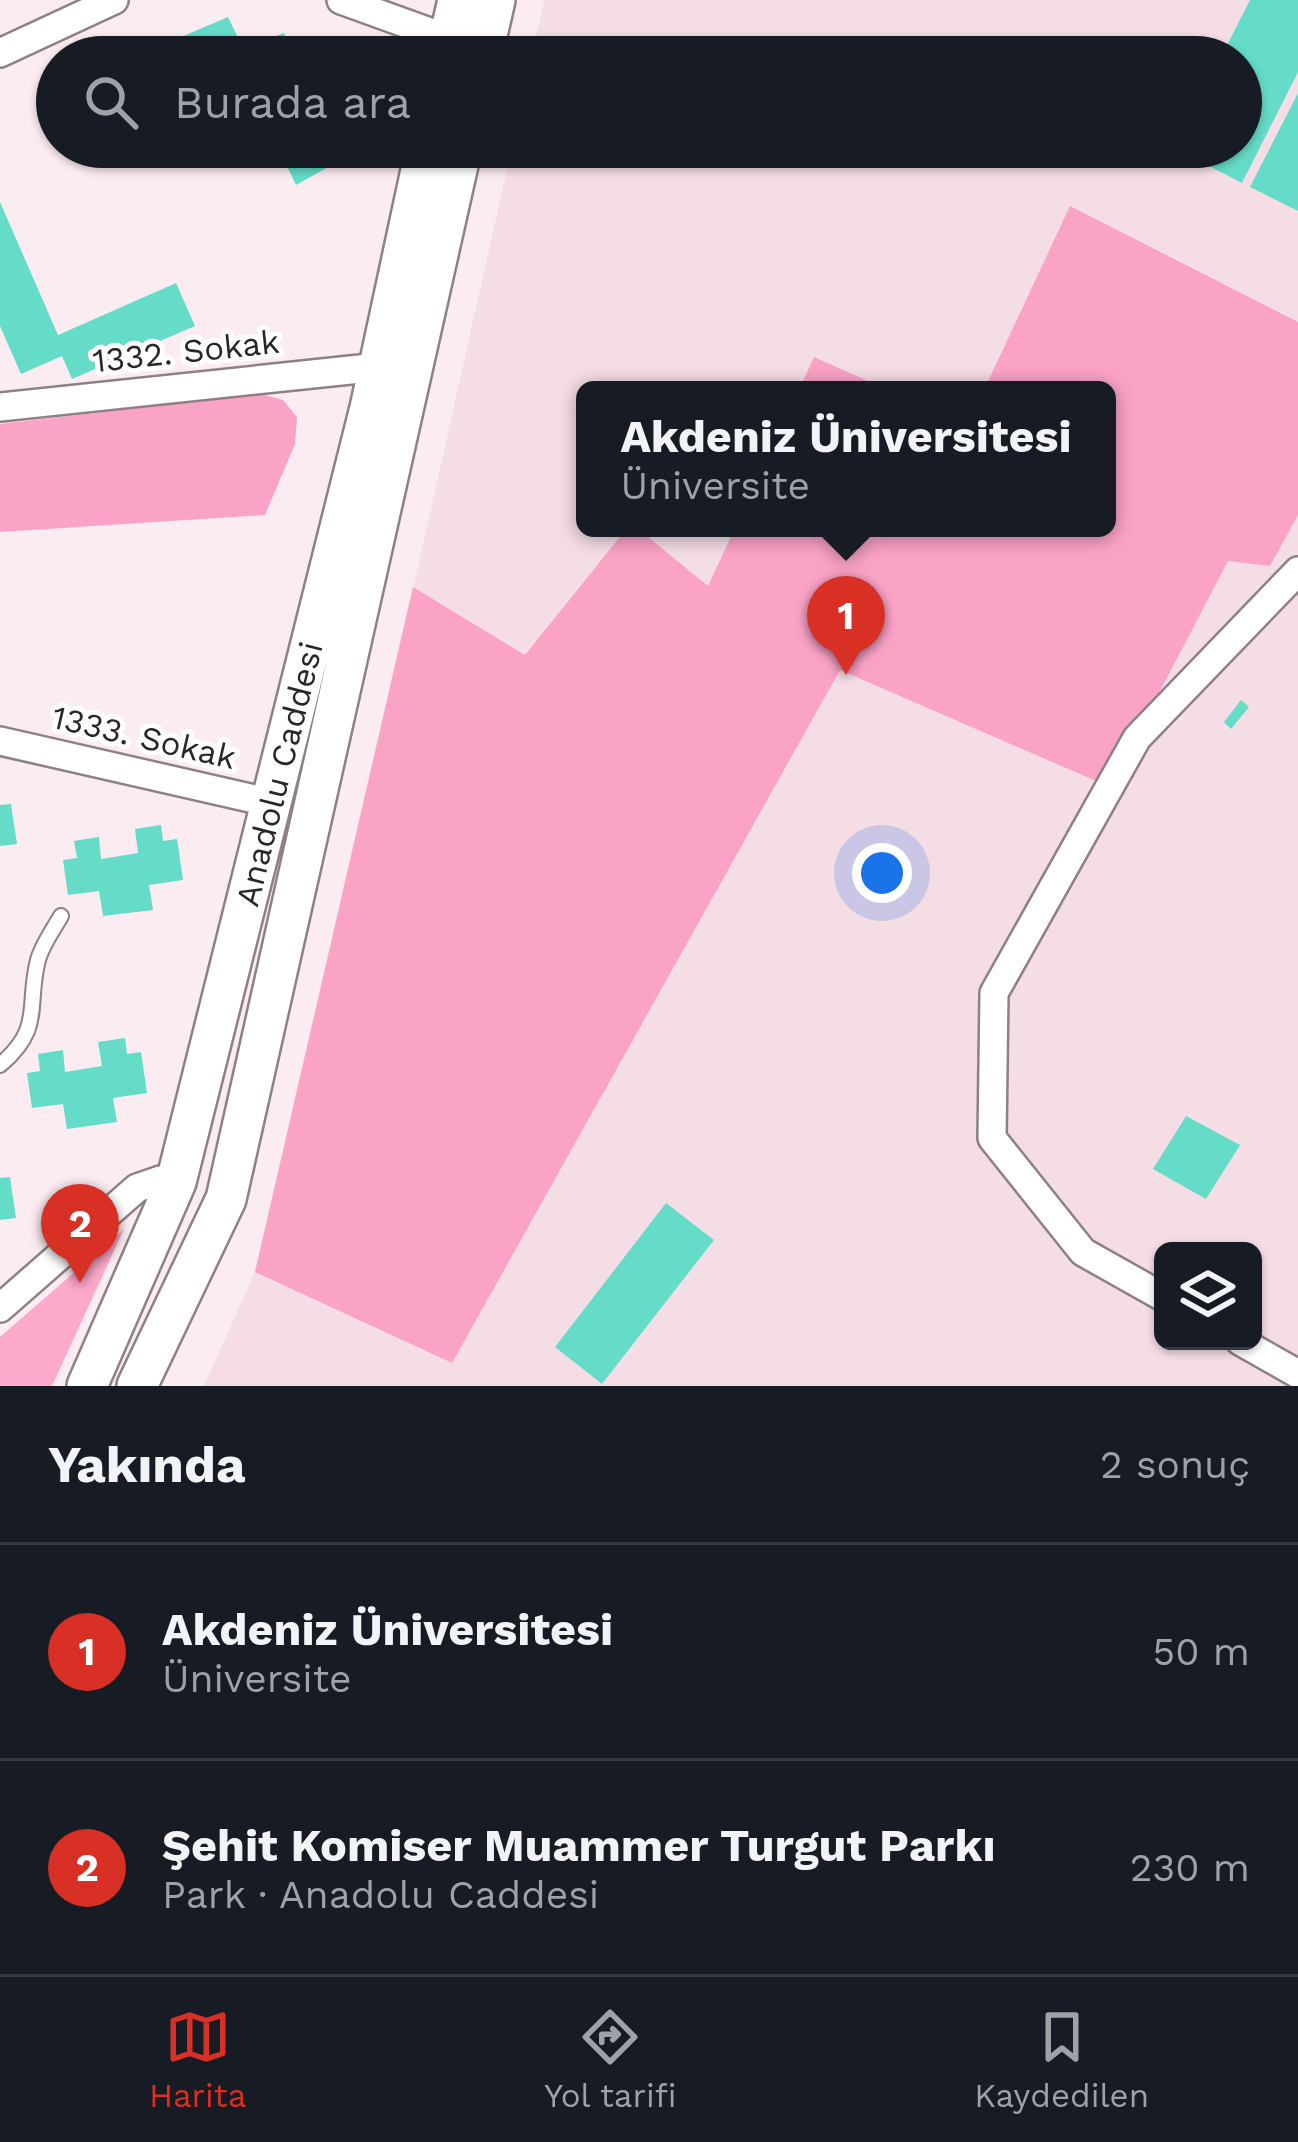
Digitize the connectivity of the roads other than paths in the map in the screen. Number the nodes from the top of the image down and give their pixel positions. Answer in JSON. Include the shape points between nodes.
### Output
{"nodes":[{"id":1,"x":114,"y":0,"type":"edge"},
{"id":2,"x":341,"y":0,"type":"edge"},
{"id":3,"x":458,"y":0,"type":"edge"},
{"id":4,"x":495,"y":0,"type":"edge"},
{"id":5,"x":36,"y":36,"type":"edge"},
{"id":6,"x":37,"y":36,"type":"edge"},
{"id":7,"x":424,"y":36,"type":"edge"},
{"id":8,"x":459,"y":36,"type":"edge"},
{"id":9,"x":470,"y":36,"type":"edge"},
{"id":10,"x":0,"y":53,"type":"edge"},
{"id":11,"x":422,"y":168,"type":"edge"},
{"id":12,"x":457,"y":168,"type":"edge"},
{"id":13,"x":379,"y":368,"type":"junction"},
{"id":14,"x":0,"y":407,"type":"edge"},
{"id":15,"x":1298,"y":571,"type":"edge"},
{"id":16,"x":0,"y":741,"type":"edge"},
{"id":17,"x":272,"y":803,"type":"junction"},
{"id":18,"x":61,"y":916,"type":"dead end"},
{"id":19,"x":0,"y":1065,"type":"edge"},
{"id":20,"x":176,"y":1182,"type":"junction"},
{"id":21,"x":1154,"y":1293,"type":"edge"},
{"id":22,"x":0,"y":1308,"type":"edge"},
{"id":23,"x":1256,"y":1350,"type":"edge"},
{"id":24,"x":1298,"y":1374,"type":"edge"},
{"id":25,"x":87,"y":1386,"type":"edge"},
{"id":26,"x":136,"y":1386,"type":"edge"}],
"edges":[{"from":1,"to":6,"type":"street"},
{"from":2,"to":7,"type":"street"},
{"from":3,"to":8,"type":"main road"},
{"from":4,"to":9,"type":"main road"},
{"from":5,"to":10,"type":"street"},
{"from":11,"to":13,"type":"main road","name":"Anadolu Caddesi"},
{"from":12,"to":26,"type":"main road","name":"Anadolu Caddesi","via":[[226,1199]]},
{"from":13,"to":14,"type":"street","name":"1332. Sokak"},
{"from":13,"to":17,"type":"main road","name":"Anadolu Caddesi"},
{"from":15,"to":21,"type":"street","via":[[1137,738],[994,993],[992,1138],[1083,1252]]},
{"from":16,"to":17,"type":"street","name":"1333. Sokak"},
{"from":17,"to":20,"type":"main road","name":"Anadolu Caddesi"},
{"from":18,"to":19,"type":"lane","via":[[38,960],[28,1030]]},
{"from":20,"to":22,"type":"street","via":[[137,1188]]},
{"from":20,"to":25,"type":"main road","name":"Anadolu Caddesi"},
{"from":23,"to":24,"type":"street"}]}
